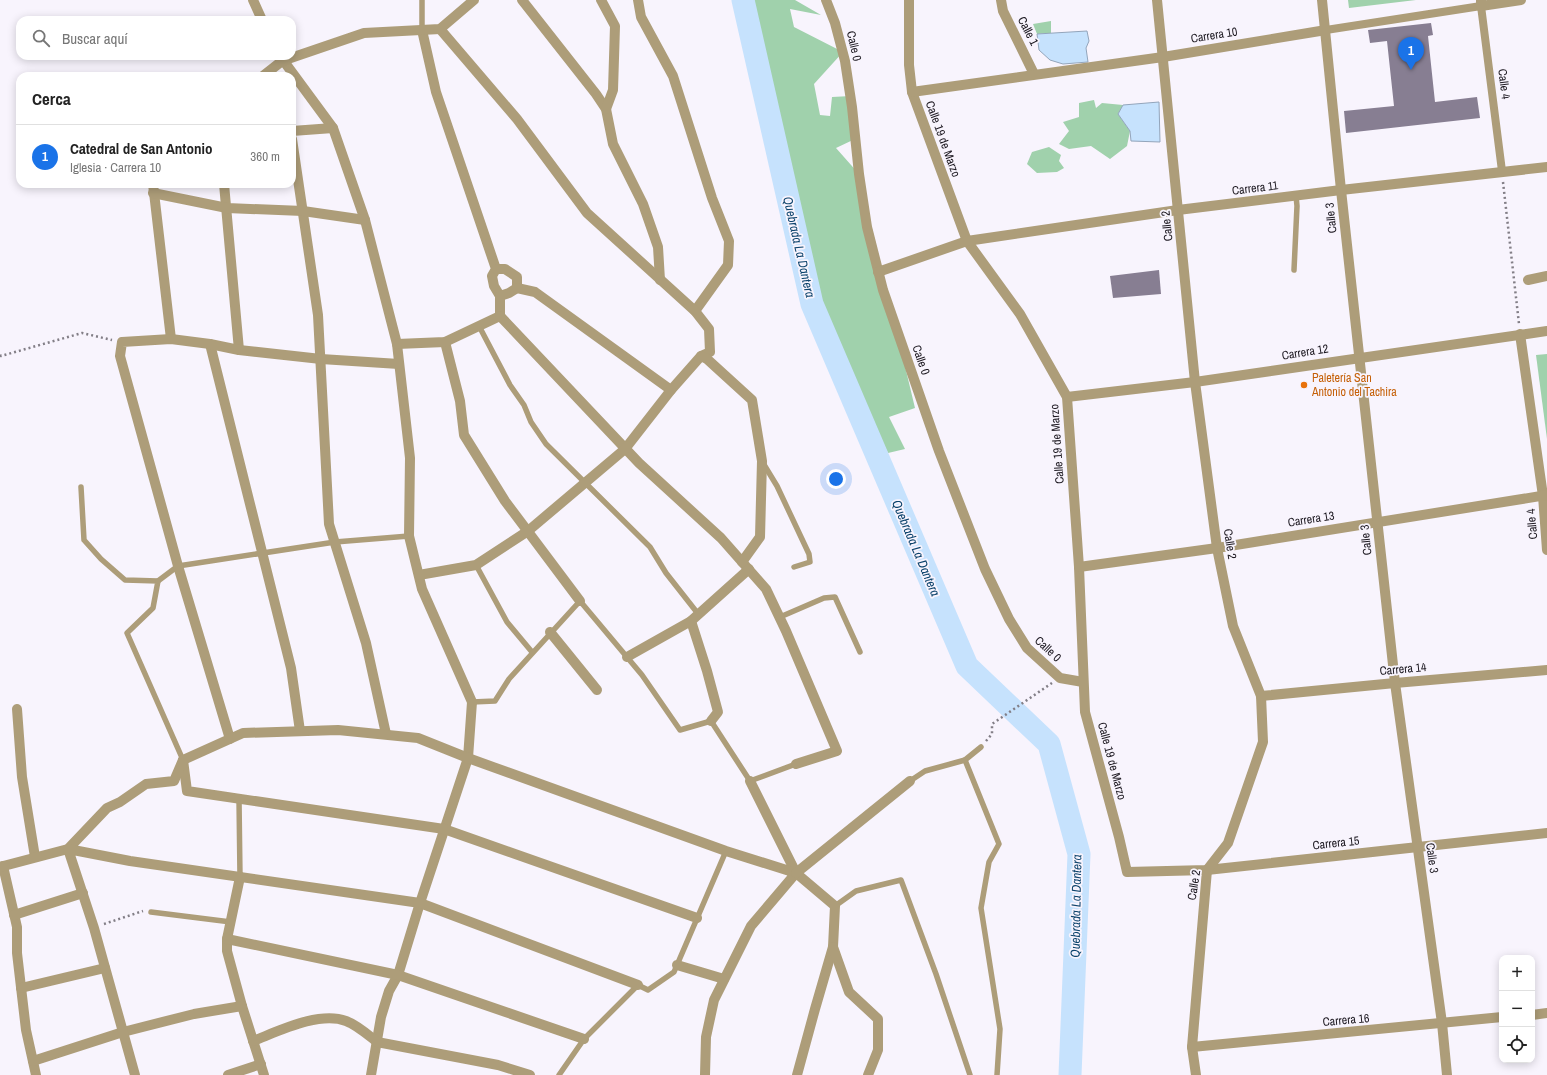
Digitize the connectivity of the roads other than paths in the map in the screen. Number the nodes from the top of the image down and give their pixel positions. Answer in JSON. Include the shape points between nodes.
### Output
{"nodes":[{"id":1,"x":253,"y":0,"type":"edge"},
{"id":2,"x":422,"y":0,"type":"edge"},
{"id":3,"x":474,"y":0,"type":"edge"},
{"id":4,"x":522,"y":0,"type":"edge"},
{"id":5,"x":601,"y":0,"type":"edge"},
{"id":6,"x":638,"y":0,"type":"edge"},
{"id":7,"x":826,"y":0,"type":"edge"},
{"id":8,"x":909,"y":0,"type":"edge"},
{"id":9,"x":1001,"y":0,"type":"edge"},
{"id":10,"x":1157,"y":0,"type":"edge"},
{"id":11,"x":1322,"y":0,"type":"edge"},
{"id":12,"x":1521,"y":0,"type":"edge"},
{"id":13,"x":1481,"y":3,"type":"edge"},
{"id":14,"x":260,"y":16,"type":"edge"},
{"id":15,"x":440,"y":29,"type":"junction"},
{"id":16,"x":422,"y":30,"type":"junction"},
{"id":17,"x":1326,"y":30,"type":"junction"},
{"id":18,"x":296,"y":53,"type":"edge"},
{"id":19,"x":1163,"y":57,"type":"junction"},
{"id":20,"x":279,"y":60,"type":"edge"},
{"id":21,"x":283,"y":60,"type":"edge"},
{"id":22,"x":267,"y":72,"type":"edge"},
{"id":23,"x":292,"y":72,"type":"edge"},
{"id":24,"x":1034,"y":74,"type":"junction"},
{"id":25,"x":296,"y":78,"type":"edge"},
{"id":26,"x":912,"y":92,"type":"junction"},
{"id":27,"x":606,"y":109,"type":"junction"},
{"id":28,"x":333,"y":128,"type":"junction"},
{"id":29,"x":296,"y":131,"type":"edge"},
{"id":30,"x":296,"y":165,"type":"edge"},
{"id":31,"x":1547,"y":167,"type":"edge"},
{"id":32,"x":1502,"y":171,"type":"junction"},
{"id":33,"x":153,"y":188,"type":"edge"},
{"id":34,"x":224,"y":188,"type":"edge"},
{"id":35,"x":1341,"y":190,"type":"junction"},
{"id":36,"x":1296,"y":196,"type":"junction"},
{"id":37,"x":227,"y":208,"type":"junction"},
{"id":38,"x":1178,"y":210,"type":"junction"},
{"id":39,"x":303,"y":211,"type":"junction"},
{"id":40,"x":365,"y":220,"type":"junction"},
{"id":41,"x":967,"y":242,"type":"junction"},
{"id":42,"x":496,"y":268,"type":"junction"},
{"id":43,"x":1294,"y":270,"type":"dead end"},
{"id":44,"x":878,"y":272,"type":"junction"},
{"id":45,"x":1547,"y":276,"type":"edge"},
{"id":46,"x":660,"y":280,"type":"junction"},
{"id":47,"x":1528,"y":280,"type":"dead end"},
{"id":48,"x":517,"y":288,"type":"junction"},
{"id":49,"x":500,"y":296,"type":"junction"},
{"id":50,"x":694,"y":311,"type":"junction"},
{"id":51,"x":500,"y":316,"type":"junction"},
{"id":52,"x":479,"y":326,"type":"junction"},
{"id":53,"x":1547,"y":331,"type":"edge"},
{"id":54,"x":1520,"y":334,"type":"junction"},
{"id":55,"x":171,"y":339,"type":"junction"},
{"id":56,"x":445,"y":342,"type":"junction"},
{"id":57,"x":210,"y":344,"type":"junction"},
{"id":58,"x":397,"y":344,"type":"junction"},
{"id":59,"x":239,"y":350,"type":"junction"},
{"id":60,"x":701,"y":356,"type":"junction"},
{"id":61,"x":1359,"y":357,"type":"junction"},
{"id":62,"x":321,"y":359,"type":"junction"},
{"id":63,"x":399,"y":364,"type":"junction"},
{"id":64,"x":1195,"y":382,"type":"junction"},
{"id":65,"x":671,"y":390,"type":"junction"},
{"id":66,"x":1067,"y":397,"type":"junction"},
{"id":67,"x":625,"y":449,"type":"junction"},
{"id":68,"x":762,"y":461,"type":"junction"},
{"id":69,"x":586,"y":482,"type":"junction"},
{"id":70,"x":81,"y":487,"type":"dead end"},
{"id":71,"x":1545,"y":496,"type":"edge"},
{"id":72,"x":1377,"y":522,"type":"junction"},
{"id":73,"x":528,"y":531,"type":"junction"},
{"id":74,"x":409,"y":536,"type":"junction"},
{"id":75,"x":335,"y":542,"type":"junction"},
{"id":76,"x":1217,"y":548,"type":"junction"},
{"id":77,"x":1547,"y":550,"type":"edge"},
{"id":78,"x":262,"y":554,"type":"junction"},
{"id":79,"x":476,"y":565,"type":"junction"},
{"id":80,"x":178,"y":566,"type":"junction"},
{"id":81,"x":746,"y":566,"type":"junction"},
{"id":82,"x":794,"y":567,"type":"dead end"},
{"id":83,"x":1079,"y":567,"type":"junction"},
{"id":84,"x":419,"y":575,"type":"junction"},
{"id":85,"x":158,"y":580,"type":"junction"},
{"id":86,"x":580,"y":601,"type":"junction"},
{"id":87,"x":700,"y":615,"type":"junction"},
{"id":88,"x":780,"y":617,"type":"junction"},
{"id":89,"x":691,"y":622,"type":"junction"},
{"id":90,"x":550,"y":632,"type":"junction"},
{"id":91,"x":532,"y":652,"type":"junction"},
{"id":92,"x":860,"y":652,"type":"dead end"},
{"id":93,"x":627,"y":657,"type":"junction"},
{"id":94,"x":1547,"y":670,"type":"edge"},
{"id":95,"x":1083,"y":682,"type":"junction"},
{"id":96,"x":1394,"y":683,"type":"junction"},
{"id":97,"x":597,"y":690,"type":"dead end"},
{"id":98,"x":1261,"y":696,"type":"junction"},
{"id":99,"x":472,"y":702,"type":"junction"},
{"id":100,"x":17,"y":709,"type":"dead end"},
{"id":101,"x":711,"y":722,"type":"junction"},
{"id":102,"x":300,"y":731,"type":"junction"},
{"id":103,"x":386,"y":734,"type":"junction"},
{"id":104,"x":230,"y":739,"type":"junction"},
{"id":105,"x":981,"y":748,"type":"road end"},
{"id":106,"x":468,"y":758,"type":"junction"},
{"id":107,"x":183,"y":760,"type":"junction"},
{"id":108,"x":965,"y":760,"type":"junction"},
{"id":109,"x":796,"y":764,"type":"joint"},
{"id":110,"x":750,"y":781,"type":"junction"},
{"id":111,"x":910,"y":781,"type":"joint"},
{"id":112,"x":239,"y":799,"type":"junction"},
{"id":113,"x":444,"y":829,"type":"junction"},
{"id":114,"x":1547,"y":833,"type":"edge"},
{"id":115,"x":1418,"y":847,"type":"junction"},
{"id":116,"x":68,"y":849,"type":"junction"},
{"id":117,"x":726,"y":851,"type":"junction"},
{"id":118,"x":35,"y":858,"type":"junction"},
{"id":119,"x":1,"y":866,"type":"edge"},
{"id":120,"x":1207,"y":870,"type":"junction"},
{"id":121,"x":1127,"y":872,"type":"joint"},
{"id":122,"x":796,"y":874,"type":"junction"},
{"id":123,"x":240,"y":877,"type":"junction"},
{"id":124,"x":83,"y":893,"type":"junction"},
{"id":125,"x":420,"y":903,"type":"junction"},
{"id":126,"x":835,"y":906,"type":"junction"},
{"id":127,"x":151,"y":912,"type":"road end"},
{"id":128,"x":14,"y":915,"type":"junction"},
{"id":129,"x":697,"y":918,"type":"junction"},
{"id":130,"x":230,"y":922,"type":"junction"},
{"id":131,"x":227,"y":939,"type":"junction"},
{"id":132,"x":833,"y":947,"type":"junction"},
{"id":133,"x":677,"y":966,"type":"junction"},
{"id":134,"x":105,"y":968,"type":"junction"},
{"id":135,"x":398,"y":975,"type":"junction"},
{"id":136,"x":724,"y":979,"type":"junction"},
{"id":137,"x":638,"y":985,"type":"junction"},
{"id":138,"x":21,"y":988,"type":"junction"},
{"id":139,"x":242,"y":1006,"type":"junction"},
{"id":140,"x":1547,"y":1013,"type":"edge"},
{"id":141,"x":1535,"y":1015,"type":"edge"},
{"id":142,"x":1499,"y":1018,"type":"edge"},
{"id":143,"x":1442,"y":1023,"type":"junction"},
{"id":144,"x":123,"y":1032,"type":"junction"},
{"id":145,"x":584,"y":1039,"type":"junction"},
{"id":146,"x":253,"y":1041,"type":"junction"},
{"id":147,"x":377,"y":1042,"type":"junction"},
{"id":148,"x":1192,"y":1047,"type":"junction"},
{"id":149,"x":33,"y":1061,"type":"junction"},
{"id":150,"x":261,"y":1064,"type":"junction"},
{"id":151,"x":36,"y":1075,"type":"edge"},
{"id":152,"x":135,"y":1075,"type":"edge"},
{"id":153,"x":228,"y":1075,"type":"edge"},
{"id":154,"x":264,"y":1075,"type":"edge"},
{"id":155,"x":371,"y":1075,"type":"edge"},
{"id":156,"x":530,"y":1075,"type":"edge"},
{"id":157,"x":558,"y":1075,"type":"edge"},
{"id":158,"x":705,"y":1075,"type":"edge"},
{"id":159,"x":797,"y":1075,"type":"edge"},
{"id":160,"x":868,"y":1075,"type":"edge"},
{"id":161,"x":970,"y":1075,"type":"edge"},
{"id":162,"x":997,"y":1075,"type":"edge"},
{"id":163,"x":1196,"y":1075,"type":"edge"},
{"id":164,"x":1447,"y":1075,"type":"edge"}],
"edges":[{"from":1,"to":14,"type":"street"},
{"from":2,"to":16,"type":"lane"},
{"from":3,"to":15,"type":"street"},
{"from":4,"to":27,"type":"street"},
{"from":5,"to":27,"type":"street","via":[[615,26],[613,90]]},
{"from":6,"to":50,"type":"street","via":[[641,17],[673,76],[712,198],[729,241],[728,265]]},
{"from":7,"to":44,"type":"street","name":"Calle 0","via":[[845,61],[861,189]]},
{"from":8,"to":26,"type":"street","name":"Calle 19 de Marzo","via":[[908,65]]},
{"from":9,"to":24,"type":"street","name":"Calle 1","via":[[1008,23]]},
{"from":10,"to":19,"type":"street","name":"Calle 2"},
{"from":11,"to":17,"type":"street","name":"Calle 3"},
{"from":12,"to":13,"type":"street","name":"Carrera 10"},
{"from":13,"to":17,"type":"street","name":"Carrera 10"},
{"from":13,"to":32,"type":"street","name":"Calle 4"},
{"from":15,"to":16,"type":"street"},
{"from":15,"to":46,"type":"street","via":[[518,119],[587,213]]},
{"from":16,"to":18,"type":"street","via":[[364,33]]},
{"from":16,"to":42,"type":"street","via":[[436,92]]},
{"from":17,"to":19,"type":"street","name":"Carrera 10"},
{"from":17,"to":35,"type":"street","name":"Calle 3"},
{"from":19,"to":24,"type":"street","name":"Carrera 10"},
{"from":19,"to":38,"type":"street","name":"Calle 2"},
{"from":20,"to":22,"type":"street"},
{"from":21,"to":23,"type":"street"},
{"from":24,"to":26,"type":"street","name":"Carrera 10"},
{"from":25,"to":28,"type":"street"},
{"from":26,"to":41,"type":"street","name":"Calle 19 de Marzo"},
{"from":27,"to":46,"type":"street","via":[[613,144],[642,204],[658,247]]},
{"from":28,"to":29,"type":"street"},
{"from":28,"to":40,"type":"street"},
{"from":30,"to":39,"type":"street"},
{"from":31,"to":32,"type":"street","name":"Carrera 11"},
{"from":32,"to":35,"type":"street","name":"Carrera 11"},
{"from":33,"to":37,"type":"street"},
{"from":33,"to":55,"type":"street"},
{"from":34,"to":37,"type":"street"},
{"from":35,"to":36,"type":"street","name":"Carrera 11"},
{"from":35,"to":61,"type":"street","name":"Calle 3"},
{"from":36,"to":38,"type":"street","name":"Carrera 11"},
{"from":36,"to":43,"type":"lane"},
{"from":37,"to":39,"type":"street"},
{"from":37,"to":59,"type":"street"},
{"from":38,"to":41,"type":"street","name":"Carrera 11"},
{"from":38,"to":64,"type":"street","name":"Calle 2"},
{"from":39,"to":40,"type":"street"},
{"from":39,"to":62,"type":"street","via":[[318,315]]},
{"from":40,"to":58,"type":"street"},
{"from":41,"to":44,"type":"street","name":"Carrera 11"},
{"from":41,"to":66,"type":"street","name":"Calle 19 de Marzo","via":[[1020,314]]},
{"from":42,"to":48,"type":"street","via":[[504,268],[517,277]]},
{"from":42,"to":49,"type":"street","via":[[492,276]]},
{"from":44,"to":95,"type":"street","name":"Calle 0","via":[[939,451],[985,569],[1009,619],[1027,648],[1060,678]]},
{"from":45,"to":47,"type":"street"},
{"from":46,"to":50,"type":"street"},
{"from":48,"to":49,"type":"street"},
{"from":48,"to":65,"type":"street","via":[[534,292]]},
{"from":49,"to":51,"type":"street"},
{"from":50,"to":60,"type":"street","via":[[709,329],[710,352]]},
{"from":51,"to":52,"type":"street"},
{"from":51,"to":67,"type":"street"},
{"from":52,"to":56,"type":"street"},
{"from":52,"to":69,"type":"lane","via":[[510,385],[546,444]]},
{"from":53,"to":54,"type":"street","name":"Carrera 12"},
{"from":54,"to":61,"type":"street","name":"Carrera 12"},
{"from":54,"to":71,"type":"street","name":"Calle 4"},
{"from":55,"to":57,"type":"street"},
{"from":55,"to":80,"type":"street","via":[[122,342],[120,356]]},
{"from":56,"to":58,"type":"street"},
{"from":56,"to":73,"type":"street","via":[[460,401],[464,435],[505,501]]},
{"from":57,"to":59,"type":"street"},
{"from":57,"to":78,"type":"street"},
{"from":58,"to":63,"type":"street"},
{"from":59,"to":62,"type":"street"},
{"from":60,"to":65,"type":"street"},
{"from":60,"to":68,"type":"street","via":[[752,400]]},
{"from":61,"to":64,"type":"street","name":"Carrera 12"},
{"from":61,"to":72,"type":"street","name":"Calle 3"},
{"from":62,"to":63,"type":"street"},
{"from":62,"to":75,"type":"street","via":[[329,524]]},
{"from":63,"to":74,"type":"street","via":[[410,458]]},
{"from":64,"to":66,"type":"street","name":"Carrera 12"},
{"from":64,"to":76,"type":"street","name":"Calle 2"},
{"from":65,"to":67,"type":"street"},
{"from":66,"to":83,"type":"street","name":"Calle 19 de Marzo"},
{"from":67,"to":69,"type":"street"},
{"from":67,"to":81,"type":"street","via":[[721,538]]},
{"from":68,"to":81,"type":"street","via":[[760,537]]},
{"from":68,"to":82,"type":"lane","via":[[778,486],[809,554],[810,562]]},
{"from":69,"to":73,"type":"street"},
{"from":69,"to":87,"type":"lane","via":[[650,546],[666,572]]},
{"from":70,"to":85,"type":"lane","via":[[84,540],[125,580]]},
{"from":71,"to":72,"type":"street","name":"Carrera 13"},
{"from":71,"to":77,"type":"street","name":"Calle 4"},
{"from":72,"to":76,"type":"street","name":"Carrera 13"},
{"from":72,"to":96,"type":"street","name":"Calle 3"},
{"from":73,"to":79,"type":"street"},
{"from":73,"to":86,"type":"street"},
{"from":74,"to":75,"type":"lane"},
{"from":74,"to":84,"type":"street"},
{"from":75,"to":78,"type":"lane"},
{"from":75,"to":103,"type":"street","via":[[366,643]]},
{"from":76,"to":83,"type":"street","name":"Carrera 13"},
{"from":76,"to":98,"type":"street","name":"Calle 2","via":[[1233,626]]},
{"from":78,"to":80,"type":"lane"},
{"from":78,"to":102,"type":"street","via":[[291,668]]},
{"from":79,"to":84,"type":"street"},
{"from":79,"to":91,"type":"lane","via":[[507,622]]},
{"from":80,"to":85,"type":"lane"},
{"from":80,"to":104,"type":"street"},
{"from":81,"to":87,"type":"street"},
{"from":81,"to":88,"type":"street","via":[[766,588]]},
{"from":83,"to":95,"type":"street","name":"Calle 19 de Marzo"},
{"from":84,"to":99,"type":"street","via":[[422,589]]},
{"from":85,"to":107,"type":"lane","via":[[153,608],[127,633]]},
{"from":86,"to":90,"type":"lane"},
{"from":86,"to":93,"type":"lane"},
{"from":87,"to":89,"type":"street"},
{"from":88,"to":92,"type":"lane","via":[[824,598],[835,597]]},
{"from":88,"to":109,"type":"street","via":[[837,751]]},
{"from":89,"to":93,"type":"street"},
{"from":89,"to":101,"type":"street","via":[[718,712]]},
{"from":90,"to":91,"type":"lane"},
{"from":90,"to":97,"type":"street"},
{"from":91,"to":99,"type":"lane","via":[[509,679],[495,701]]},
{"from":93,"to":101,"type":"lane","via":[[680,730]]},
{"from":94,"to":96,"type":"street","name":"Carrera 14"},
{"from":95,"to":121,"type":"street","name":"Calle 19 de Marzo","via":[[1085,712]]},
{"from":96,"to":98,"type":"street","name":"Carrera 14"},
{"from":96,"to":115,"type":"street","name":"Calle 3"},
{"from":98,"to":120,"type":"street","name":"Calle 2","via":[[1263,742],[1228,843]]},
{"from":99,"to":106,"type":"street"},
{"from":100,"to":118,"type":"street","via":[[22,777]]},
{"from":101,"to":110,"type":"lane"},
{"from":102,"to":103,"type":"street","via":[[338,730]]},
{"from":102,"to":104,"type":"street","via":[[243,733]]},
{"from":103,"to":106,"type":"street","via":[[418,738]]},
{"from":104,"to":107,"type":"street"},
{"from":105,"to":108,"type":"lane"},
{"from":106,"to":113,"type":"street"},
{"from":106,"to":117,"type":"street"},
{"from":107,"to":112,"type":"street","via":[[187,791]]},
{"from":107,"to":116,"type":"street","via":[[174,781],[146,784],[107,808]]},
{"from":108,"to":111,"type":"lane","via":[[925,771]]},
{"from":108,"to":162,"type":"lane","via":[[999,844],[989,862],[981,908],[1000,1029]]},
{"from":109,"to":110,"type":"lane"},
{"from":110,"to":122,"type":"street"},
{"from":111,"to":122,"type":"street"},
{"from":112,"to":113,"type":"street"},
{"from":112,"to":123,"type":"lane"},
{"from":113,"to":125,"type":"street"},
{"from":113,"to":129,"type":"street"},
{"from":114,"to":115,"type":"street","name":"Carrera 15"},
{"from":115,"to":120,"type":"street","name":"Carrera 15"},
{"from":115,"to":143,"type":"street","name":"Calle 3"},
{"from":116,"to":118,"type":"street"},
{"from":116,"to":123,"type":"street"},
{"from":116,"to":124,"type":"street"},
{"from":117,"to":122,"type":"street"},
{"from":117,"to":129,"type":"lane"},
{"from":118,"to":119,"type":"street"},
{"from":119,"to":128,"type":"street"},
{"from":120,"to":121,"type":"street","name":"Carrera 15"},
{"from":120,"to":148,"type":"street","name":"Calle 2"},
{"from":122,"to":126,"type":"street"},
{"from":122,"to":136,"type":"street","via":[[751,926]]},
{"from":123,"to":125,"type":"street"},
{"from":123,"to":130,"type":"street"},
{"from":124,"to":128,"type":"street"},
{"from":124,"to":134,"type":"street"},
{"from":125,"to":135,"type":"street"},
{"from":125,"to":137,"type":"street"},
{"from":126,"to":132,"type":"street"},
{"from":126,"to":161,"type":"lane","via":[[856,891],[901,880]]},
{"from":127,"to":130,"type":"lane"},
{"from":128,"to":138,"type":"street"},
{"from":129,"to":133,"type":"lane"},
{"from":130,"to":131,"type":"street"},
{"from":131,"to":135,"type":"street"},
{"from":131,"to":139,"type":"street","via":[[227,951]]},
{"from":132,"to":159,"type":"street"},
{"from":132,"to":160,"type":"street","via":[[849,992],[878,1019],[878,1050]]},
{"from":133,"to":136,"type":"street"},
{"from":133,"to":137,"type":"lane","via":[[674,972],[648,990]]},
{"from":134,"to":138,"type":"street"},
{"from":134,"to":144,"type":"street"},
{"from":135,"to":145,"type":"street"},
{"from":135,"to":147,"type":"street","via":[[389,991]]},
{"from":136,"to":158,"type":"street","via":[[714,1000],[706,1037]]},
{"from":137,"to":145,"type":"lane"},
{"from":138,"to":149,"type":"street"},
{"from":139,"to":144,"type":"street","via":[[194,1014]]},
{"from":139,"to":146,"type":"street"},
{"from":140,"to":141,"type":"street"},
{"from":142,"to":143,"type":"street","name":"Carrera 16"},
{"from":143,"to":148,"type":"street","name":"Carrera 16"},
{"from":143,"to":164,"type":"street","name":"Calle 3"},
{"from":144,"to":149,"type":"street"},
{"from":144,"to":152,"type":"street"},
{"from":145,"to":157,"type":"lane"},
{"from":146,"to":147,"type":"street","via":[[299,1023],[329,1018],[346,1021]]},
{"from":146,"to":150,"type":"street"},
{"from":147,"to":155,"type":"street"},
{"from":147,"to":156,"type":"street","via":[[498,1065]]},
{"from":148,"to":163,"type":"street","name":"Calle 2"},
{"from":149,"to":151,"type":"street"},
{"from":150,"to":153,"type":"street"},
{"from":150,"to":154,"type":"street"}]}
